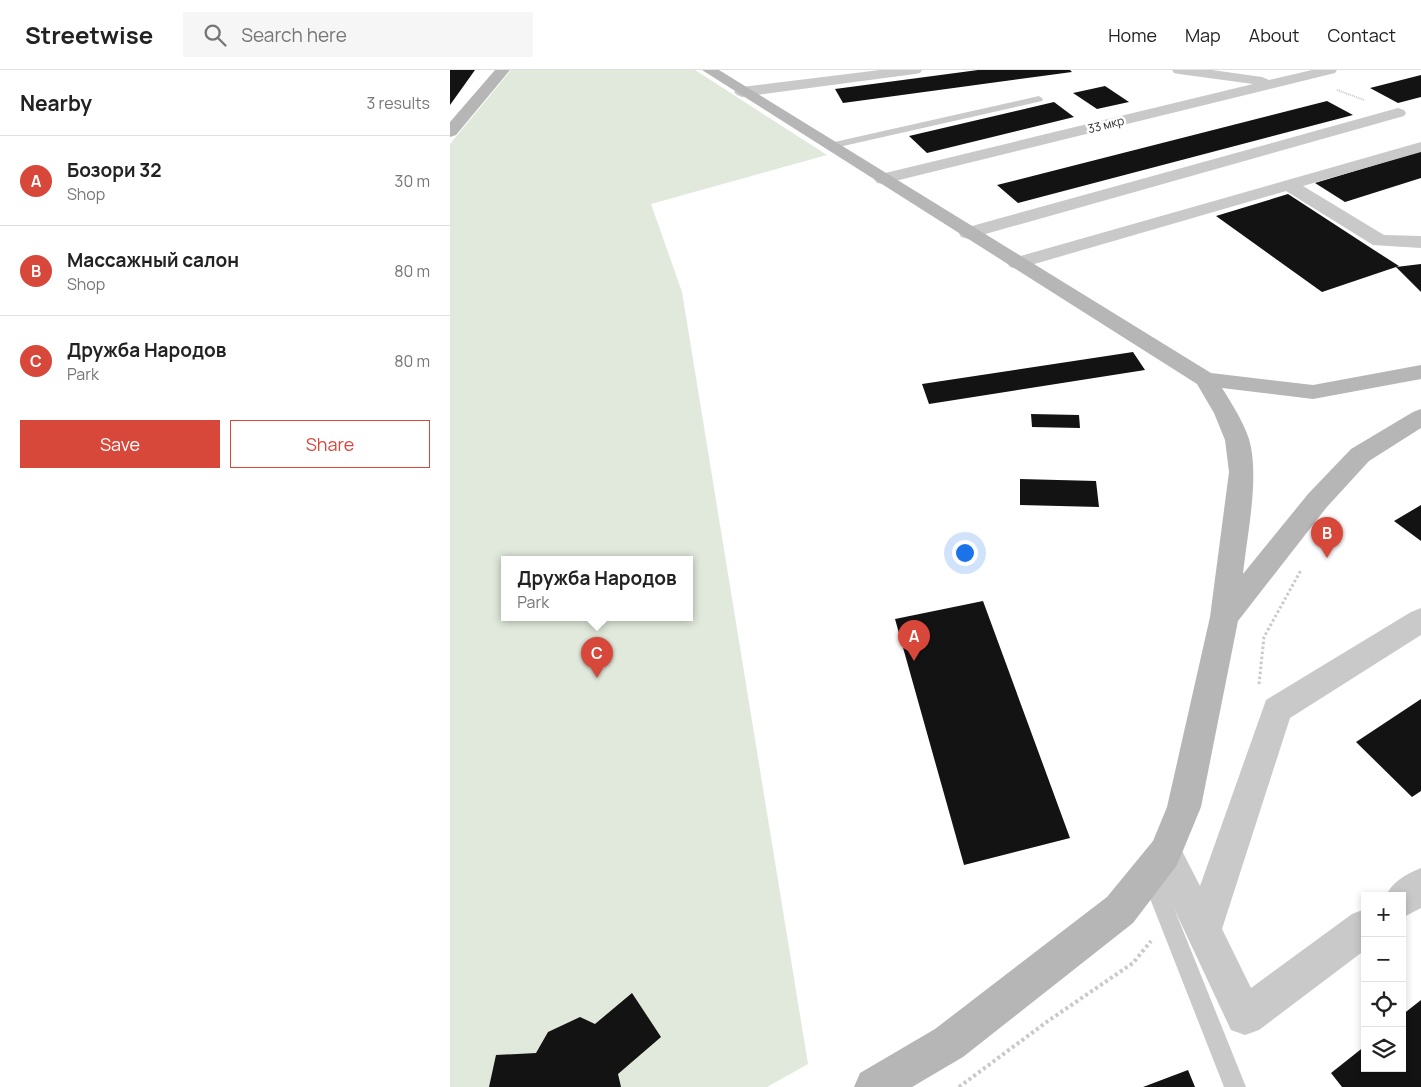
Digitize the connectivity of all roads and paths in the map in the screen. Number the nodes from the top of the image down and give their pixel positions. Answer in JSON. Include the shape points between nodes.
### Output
{"nodes":[{"id":1,"x":503,"y":70,"type":"edge"},
{"id":2,"x":709,"y":70,"type":"edge"},
{"id":3,"x":915,"y":70,"type":"edge"},
{"id":4,"x":1180,"y":70,"type":"edge"},
{"id":5,"x":1330,"y":70,"type":"edge"},
{"id":6,"x":1281,"y":82,"type":"junction"},
{"id":7,"x":742,"y":92,"type":"junction"},
{"id":8,"x":1039,"y":99,"type":"dead end"},
{"id":9,"x":1398,"y":113,"type":"joint"},
{"id":10,"x":456,"y":118,"type":"edge"},
{"id":11,"x":450,"y":132,"type":"edge"},
{"id":12,"x":830,"y":146,"type":"junction"},
{"id":13,"x":1421,"y":147,"type":"edge"},
{"id":14,"x":1257,"y":152,"type":"junction"},
{"id":15,"x":1289,"y":176,"type":"junction"},
{"id":16,"x":883,"y":179,"type":"junction"},
{"id":17,"x":968,"y":232,"type":"junction"},
{"id":18,"x":1421,"y":242,"type":"edge"},
{"id":19,"x":1017,"y":263,"type":"junction"},
{"id":20,"x":1421,"y":372,"type":"edge"},
{"id":21,"x":1205,"y":378,"type":"junction"},
{"id":22,"x":1421,"y":417,"type":"edge"},
{"id":23,"x":1224,"y":617,"type":"junction"},
{"id":24,"x":1421,"y":620,"type":"edge"},
{"id":25,"x":1157,"y":863,"type":"junction"},
{"id":26,"x":1421,"y":886,"type":"edge"},
{"id":27,"x":1406,"y":897,"type":"edge"},
{"id":28,"x":1203,"y":930,"type":"junction"},
{"id":29,"x":1361,"y":930,"type":"edge"},
{"id":30,"x":874,"y":1087,"type":"edge"},
{"id":31,"x":1235,"y":1087,"type":"edge"}],
"edges":[{"from":1,"to":10,"type":"street"},
{"from":2,"to":7,"type":"street"},
{"from":3,"to":7,"type":"street"},
{"from":4,"to":6,"type":"street"},
{"from":5,"to":6,"type":"street","name":"33 мкр"},
{"from":6,"to":9,"type":"path","via":[[1322,85]]},
{"from":6,"to":16,"type":"street","name":"33 мкр"},
{"from":7,"to":12,"type":"street"},
{"from":8,"to":12,"type":"lane"},
{"from":9,"to":14,"type":"street"},
{"from":10,"to":11,"type":"street"},
{"from":12,"to":16,"type":"street"},
{"from":13,"to":15,"type":"street"},
{"from":14,"to":15,"type":"street"},
{"from":14,"to":17,"type":"street"},
{"from":15,"to":18,"type":"street","via":[[1380,241]]},
{"from":15,"to":19,"type":"street"},
{"from":16,"to":17,"type":"street"},
{"from":17,"to":19,"type":"street"},
{"from":19,"to":21,"type":"street"},
{"from":20,"to":21,"type":"street","via":[[1313,392]]},
{"from":21,"to":23,"type":"street","via":[[1238,440],[1241,472]]},
{"from":22,"to":23,"type":"street","via":[[1360,455],[1318,501]]},
{"from":23,"to":25,"type":"street","via":[[1184,807]]},
{"from":24,"to":28,"type":"street","via":[[1277,710]]},
{"from":25,"to":28,"type":"street"},
{"from":25,"to":30,"type":"street","via":[[1120,910],[957,1037]]},
{"from":25,"to":31,"type":"lane"},
{"from":26,"to":27,"type":"street"},
{"from":28,"to":29,"type":"street","via":[[1245,1016]]}]}
